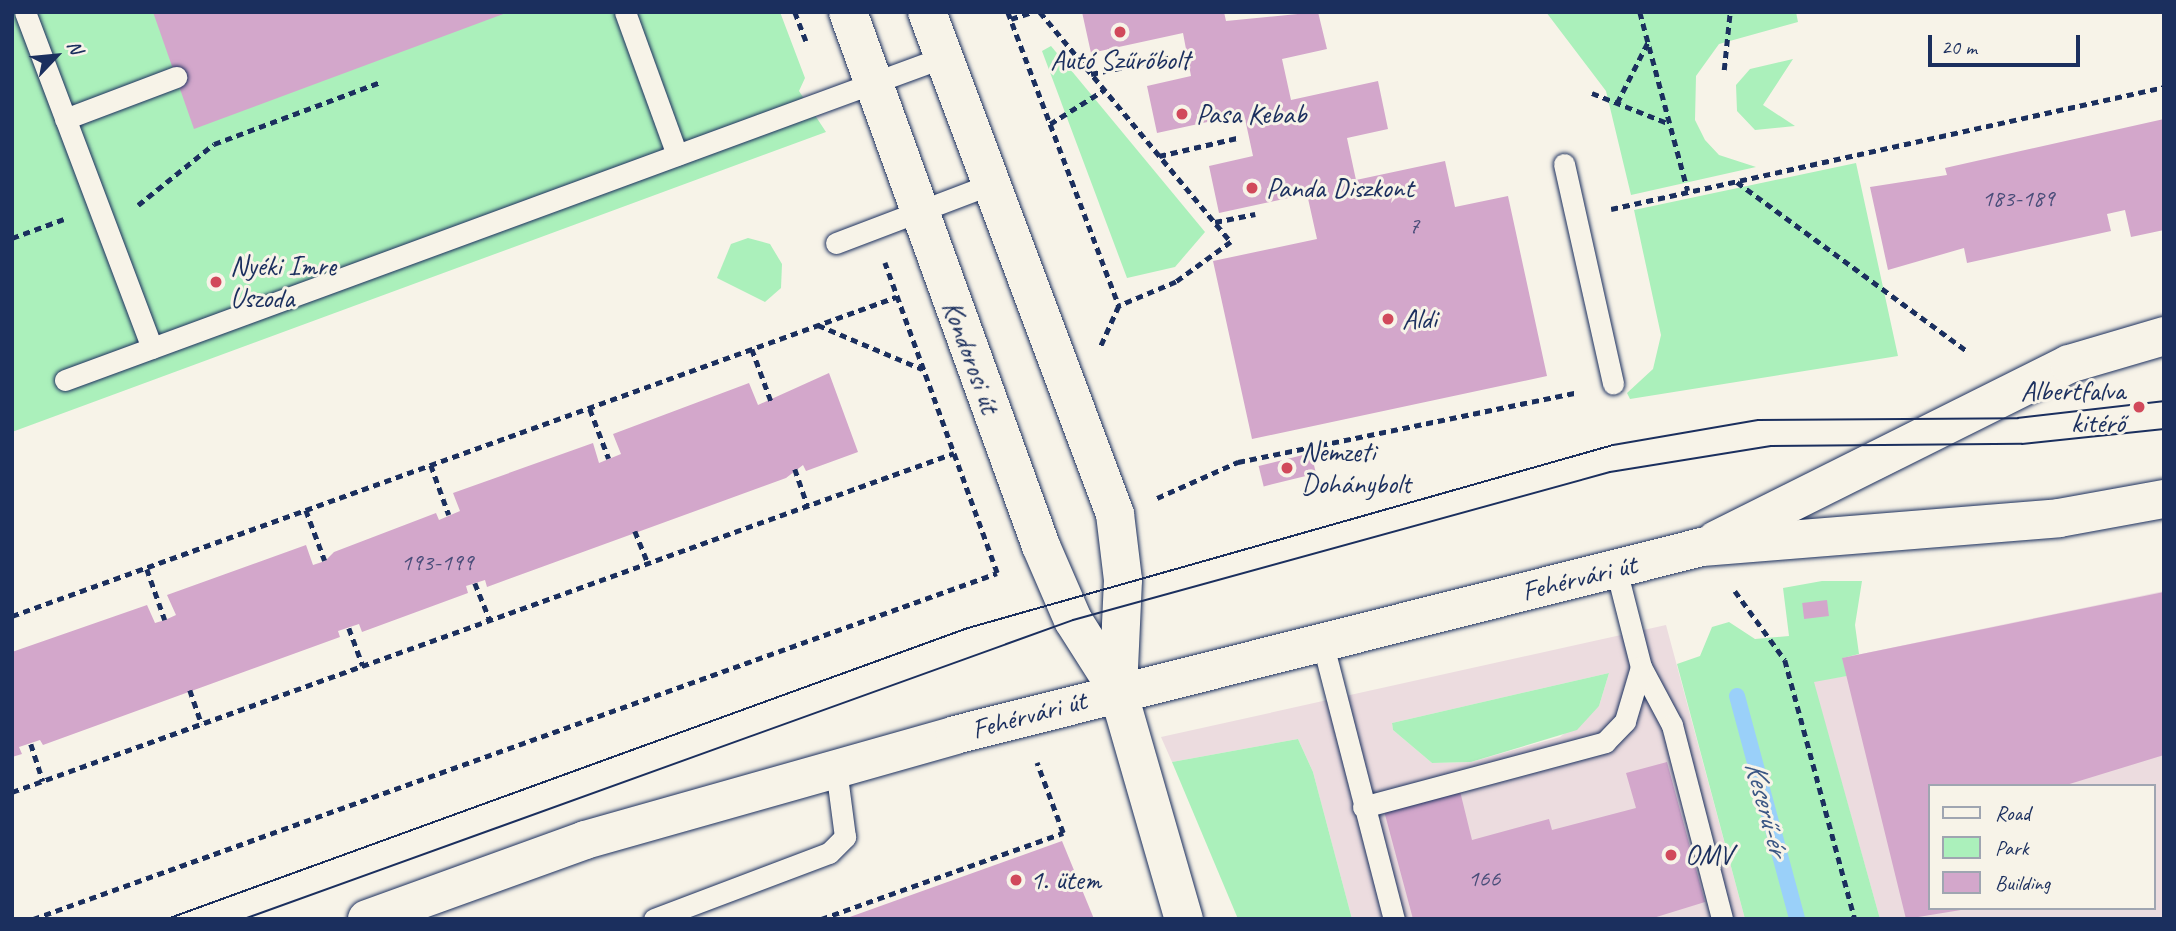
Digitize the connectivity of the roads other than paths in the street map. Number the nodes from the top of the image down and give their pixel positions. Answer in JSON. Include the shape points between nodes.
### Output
{"nodes":[{"id":1,"x":24,"y":12,"type":"edge"},
{"id":2,"x":625,"y":12,"type":"edge"},
{"id":3,"x":848,"y":12,"type":"edge"},
{"id":4,"x":927,"y":12,"type":"edge"},
{"id":5,"x":944,"y":57,"type":"junction"},
{"id":6,"x":176,"y":77,"type":"dead end"},
{"id":7,"x":873,"y":83,"type":"junction"},
{"id":8,"x":65,"y":118,"type":"junction"},
{"id":9,"x":677,"y":155,"type":"junction"},
{"id":10,"x":1564,"y":164,"type":"dead end"},
{"id":11,"x":991,"y":184,"type":"junction"},
{"id":12,"x":918,"y":212,"type":"junction"},
{"id":13,"x":836,"y":243,"type":"dead end"},
{"id":14,"x":2164,"y":336,"type":"edge"},
{"id":15,"x":152,"y":348,"type":"junction"},
{"id":16,"x":65,"y":380,"type":"dead end"},
{"id":17,"x":1613,"y":384,"type":"road end"},
{"id":18,"x":2164,"y":499,"type":"edge"},
{"id":19,"x":1702,"y":547,"type":"junction"},
{"id":20,"x":1616,"y":569,"type":"junction"},
{"id":21,"x":1322,"y":641,"type":"junction"},
{"id":22,"x":1641,"y":667,"type":"junction"},
{"id":23,"x":1118,"y":691,"type":"junction"},
{"id":24,"x":836,"y":769,"type":"junction"},
{"id":25,"x":1363,"y":807,"type":"junction"},
{"id":26,"x":367,"y":919,"type":"edge"},
{"id":27,"x":654,"y":919,"type":"edge"},
{"id":28,"x":1184,"y":919,"type":"edge"},
{"id":29,"x":1394,"y":919,"type":"edge"},
{"id":30,"x":1721,"y":919,"type":"edge"}],
"edges":[{"from":1,"to":8,"type":"lane"},
{"from":2,"to":9,"type":"lane"},
{"from":3,"to":7,"type":"street","name":"Kondorosi út"},
{"from":4,"to":5,"type":"street","name":"Kondorosi út"},
{"from":5,"to":7,"type":"lane"},
{"from":5,"to":11,"type":"street","name":"Kondorosi út"},
{"from":6,"to":8,"type":"lane"},
{"from":7,"to":9,"type":"lane"},
{"from":7,"to":12,"type":"street","name":"Kondorosi út"},
{"from":8,"to":15,"type":"lane"},
{"from":9,"to":15,"type":"lane"},
{"from":10,"to":17,"type":"lane"},
{"from":11,"to":12,"type":"lane"},
{"from":11,"to":23,"type":"street","name":"Kondorosi út","via":[[1115,514],[1123,580]]},
{"from":12,"to":13,"type":"lane"},
{"from":12,"to":23,"type":"street","name":"Kondorosi út","via":[[1041,546],[1073,620]]},
{"from":14,"to":19,"type":"street","name":"Fehérvári út","via":[[2069,365]]},
{"from":15,"to":16,"type":"lane"},
{"from":18,"to":19,"type":"street","name":"Fehérvári út","via":[[2059,519]]},
{"from":19,"to":20,"type":"street","name":"Fehérvári út"},
{"from":20,"to":21,"type":"street","name":"Fehérvári út"},
{"from":20,"to":22,"type":"lane"},
{"from":21,"to":23,"type":"street","name":"Fehérvári út"},
{"from":21,"to":25,"type":"lane"},
{"from":22,"to":25,"type":"lane","via":[[1625,721],[1605,742]]},
{"from":22,"to":30,"type":"lane","via":[[1672,725]]},
{"from":23,"to":24,"type":"street","name":"Fehérvári út"},
{"from":23,"to":28,"type":"street","name":"Kondorosi út"},
{"from":24,"to":26,"type":"street","name":"Fehérvári út","via":[[585,840]]},
{"from":24,"to":27,"type":"lane","via":[[845,837],[829,853]]},
{"from":25,"to":29,"type":"lane"}]}
